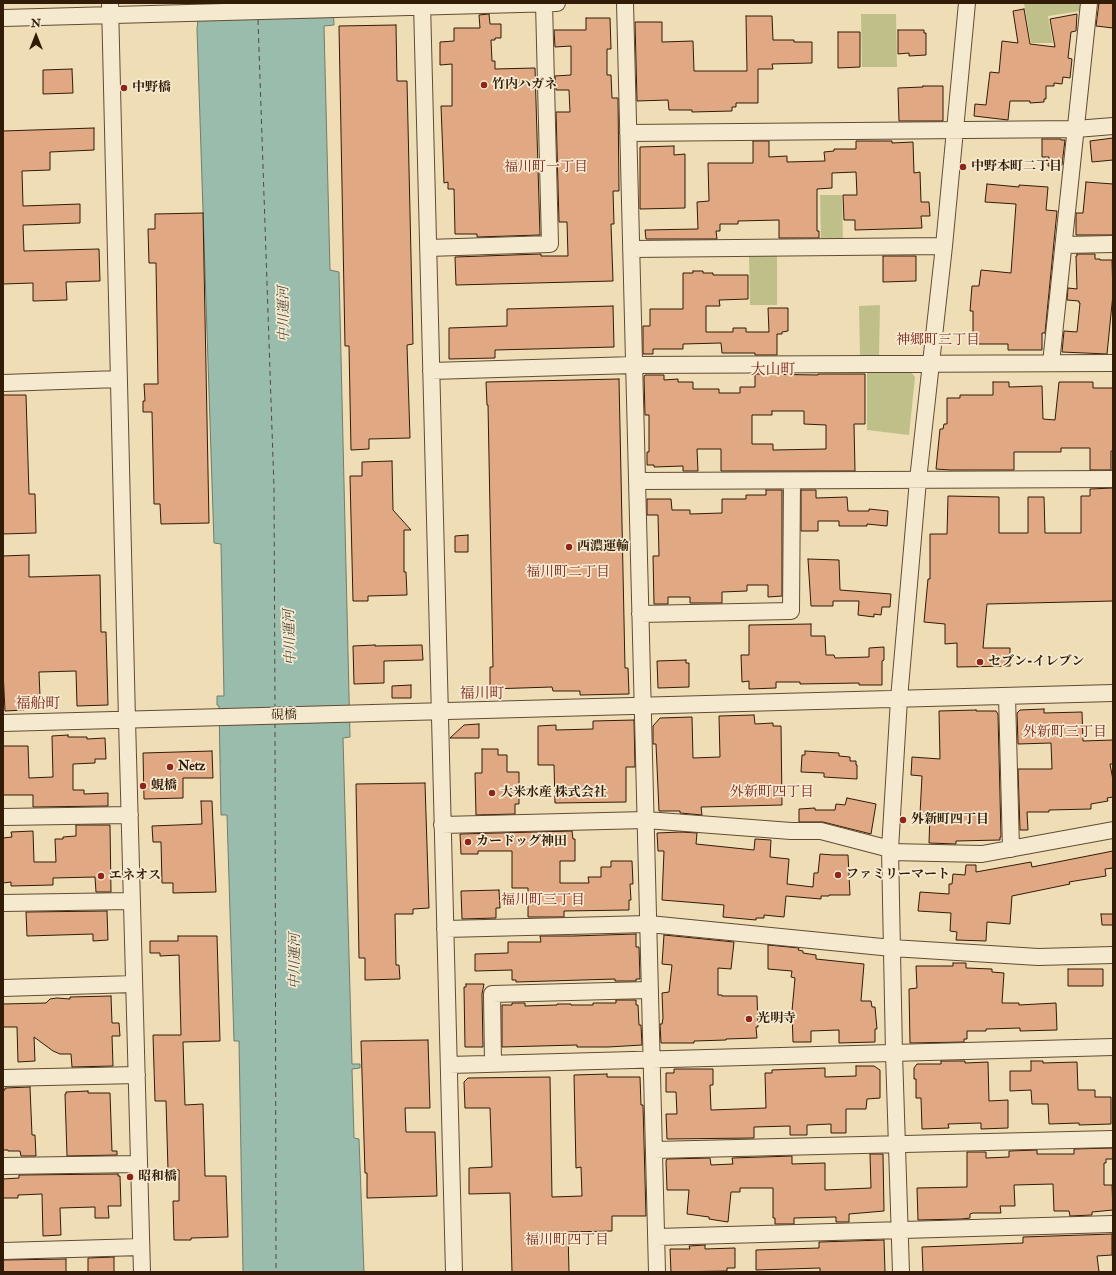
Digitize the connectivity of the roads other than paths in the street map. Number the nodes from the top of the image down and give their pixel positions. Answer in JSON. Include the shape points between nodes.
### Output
{"nodes":[{"id":1,"x":557,"y":3,"type":"edge"},
{"id":2,"x":625,"y":3,"type":"edge"},
{"id":3,"x":967,"y":3,"type":"edge"},
{"id":4,"x":1089,"y":3,"type":"edge"},
{"id":5,"x":544,"y":4,"type":"edge"},
{"id":6,"x":422,"y":5,"type":"edge"},
{"id":7,"x":110,"y":9,"type":"edge"},
{"id":8,"x":3,"y":18,"type":"edge"},
{"id":9,"x":1113,"y":126,"type":"edge"},
{"id":10,"x":1076,"y":129,"type":"junction"},
{"id":11,"x":956,"y":130,"type":"junction"},
{"id":12,"x":628,"y":133,"type":"junction"},
{"id":13,"x":1113,"y":244,"type":"edge"},
{"id":14,"x":1064,"y":245,"type":"junction"},
{"id":15,"x":944,"y":246,"type":"junction"},
{"id":16,"x":428,"y":248,"type":"junction"},
{"id":17,"x":631,"y":249,"type":"junction"},
{"id":18,"x":1113,"y":363,"type":"edge"},
{"id":19,"x":930,"y":364,"type":"junction"},
{"id":20,"x":1051,"y":364,"type":"junction"},
{"id":21,"x":634,"y":365,"type":"junction"},
{"id":22,"x":431,"y":371,"type":"junction"},
{"id":23,"x":119,"y":379,"type":"junction"},
{"id":24,"x":3,"y":383,"type":"edge"},
{"id":25,"x":1113,"y":479,"type":"edge"},
{"id":26,"x":792,"y":480,"type":"junction"},
{"id":27,"x":918,"y":480,"type":"junction"},
{"id":28,"x":637,"y":481,"type":"junction"},
{"id":29,"x":640,"y":614,"type":"junction"},
{"id":30,"x":1113,"y":693,"type":"edge"},
{"id":31,"x":1007,"y":696,"type":"junction"},
{"id":32,"x":899,"y":698,"type":"junction"},
{"id":33,"x":643,"y":706,"type":"junction"},
{"id":34,"x":440,"y":712,"type":"junction"},
{"id":35,"x":127,"y":720,"type":"junction"},
{"id":36,"x":3,"y":723,"type":"edge"},
{"id":37,"x":130,"y":815,"type":"junction"},
{"id":38,"x":3,"y":818,"type":"edge"},
{"id":39,"x":646,"y":820,"type":"junction"},
{"id":40,"x":442,"y":825,"type":"junction"},
{"id":41,"x":1113,"y":830,"type":"edge"},
{"id":42,"x":1011,"y":848,"type":"junction"},
{"id":43,"x":890,"y":851,"type":"junction"},
{"id":44,"x":132,"y":900,"type":"junction"},
{"id":45,"x":3,"y":903,"type":"edge"},
{"id":46,"x":648,"y":924,"type":"junction"},
{"id":47,"x":445,"y":929,"type":"junction"},
{"id":48,"x":892,"y":948,"type":"junction"},
{"id":49,"x":1113,"y":955,"type":"edge"},
{"id":50,"x":134,"y":984,"type":"junction"},
{"id":51,"x":3,"y":988,"type":"edge"},
{"id":52,"x":650,"y":990,"type":"junction"},
{"id":53,"x":1113,"y":1047,"type":"edge"},
{"id":54,"x":894,"y":1053,"type":"junction"},
{"id":55,"x":652,"y":1059,"type":"junction"},
{"id":56,"x":493,"y":1063,"type":"junction"},
{"id":57,"x":448,"y":1065,"type":"junction"},
{"id":58,"x":137,"y":1074,"type":"junction"},
{"id":59,"x":3,"y":1078,"type":"edge"},
{"id":60,"x":1113,"y":1139,"type":"edge"},
{"id":61,"x":897,"y":1144,"type":"junction"},
{"id":62,"x":654,"y":1150,"type":"junction"},
{"id":63,"x":139,"y":1164,"type":"junction"},
{"id":64,"x":3,"y":1166,"type":"edge"},
{"id":65,"x":1113,"y":1224,"type":"edge"},
{"id":66,"x":900,"y":1230,"type":"junction"},
{"id":67,"x":657,"y":1237,"type":"junction"},
{"id":68,"x":142,"y":1247,"type":"junction"},
{"id":69,"x":3,"y":1251,"type":"edge"},
{"id":70,"x":142,"y":1272,"type":"edge"},
{"id":71,"x":454,"y":1272,"type":"edge"},
{"id":72,"x":658,"y":1272,"type":"edge"},
{"id":73,"x":901,"y":1272,"type":"edge"}],
"edges":[{"from":1,"to":5,"type":"street"},
{"from":2,"to":12,"type":"street"},
{"from":3,"to":11,"type":"street"},
{"from":4,"to":10,"type":"street"},
{"from":5,"to":6,"type":"street"},
{"from":5,"to":16,"type":"street","via":[[550,244]]},
{"from":6,"to":7,"type":"street","via":[[183,14]]},
{"from":6,"to":16,"type":"street"},
{"from":7,"to":8,"type":"street"},
{"from":7,"to":23,"type":"street"},
{"from":9,"to":10,"type":"street"},
{"from":10,"to":11,"type":"street"},
{"from":10,"to":14,"type":"street"},
{"from":11,"to":12,"type":"street"},
{"from":11,"to":15,"type":"street"},
{"from":12,"to":17,"type":"street"},
{"from":13,"to":14,"type":"street"},
{"from":14,"to":20,"type":"street"},
{"from":15,"to":17,"type":"street"},
{"from":15,"to":19,"type":"street"},
{"from":16,"to":22,"type":"street"},
{"from":17,"to":21,"type":"street"},
{"from":18,"to":20,"type":"street"},
{"from":19,"to":20,"type":"street"},
{"from":19,"to":21,"type":"street"},
{"from":19,"to":27,"type":"street"},
{"from":21,"to":22,"type":"street"},
{"from":21,"to":28,"type":"street"},
{"from":22,"to":34,"type":"street"},
{"from":23,"to":24,"type":"street"},
{"from":23,"to":35,"type":"street"},
{"from":25,"to":27,"type":"street"},
{"from":26,"to":27,"type":"street"},
{"from":26,"to":28,"type":"street"},
{"from":26,"to":29,"type":"street","via":[[791,611]]},
{"from":27,"to":32,"type":"street"},
{"from":28,"to":29,"type":"street"},
{"from":29,"to":33,"type":"street"},
{"from":30,"to":31,"type":"street","name":"硯橋"},
{"from":31,"to":32,"type":"street","name":"硯橋"},
{"from":31,"to":42,"type":"street"},
{"from":32,"to":33,"type":"street","name":"硯橋"},
{"from":32,"to":43,"type":"street"},
{"from":33,"to":34,"type":"street","name":"硯橋"},
{"from":33,"to":39,"type":"street"},
{"from":34,"to":35,"type":"street","name":"硯橋"},
{"from":34,"to":40,"type":"street"},
{"from":35,"to":36,"type":"street","name":"硯橋"},
{"from":35,"to":37,"type":"street"},
{"from":37,"to":38,"type":"street"},
{"from":37,"to":44,"type":"street"},
{"from":39,"to":40,"type":"street"},
{"from":39,"to":43,"type":"street","via":[[821,831]]},
{"from":39,"to":46,"type":"street"},
{"from":40,"to":47,"type":"street"},
{"from":41,"to":42,"type":"street"},
{"from":42,"to":43,"type":"street","via":[[982,854]]},
{"from":43,"to":48,"type":"street"},
{"from":44,"to":45,"type":"street"},
{"from":44,"to":50,"type":"street"},
{"from":46,"to":47,"type":"street"},
{"from":46,"to":48,"type":"street"},
{"from":46,"to":52,"type":"street"},
{"from":47,"to":57,"type":"street"},
{"from":48,"to":49,"type":"street","via":[[1038,957]]},
{"from":48,"to":54,"type":"street"},
{"from":50,"to":51,"type":"street"},
{"from":50,"to":58,"type":"street"},
{"from":52,"to":55,"type":"street"},
{"from":52,"to":56,"type":"street","via":[[492,994]]},
{"from":53,"to":54,"type":"street"},
{"from":54,"to":55,"type":"street"},
{"from":54,"to":61,"type":"street"},
{"from":55,"to":56,"type":"street"},
{"from":55,"to":62,"type":"street"},
{"from":56,"to":57,"type":"street"},
{"from":57,"to":71,"type":"street"},
{"from":58,"to":59,"type":"street"},
{"from":58,"to":63,"type":"street"},
{"from":60,"to":61,"type":"street"},
{"from":61,"to":62,"type":"street"},
{"from":61,"to":66,"type":"street"},
{"from":62,"to":67,"type":"street"},
{"from":63,"to":64,"type":"street"},
{"from":63,"to":68,"type":"street"},
{"from":65,"to":66,"type":"street"},
{"from":66,"to":67,"type":"street"},
{"from":66,"to":73,"type":"street"},
{"from":67,"to":72,"type":"street"},
{"from":68,"to":69,"type":"street"},
{"from":68,"to":70,"type":"street"}]}
